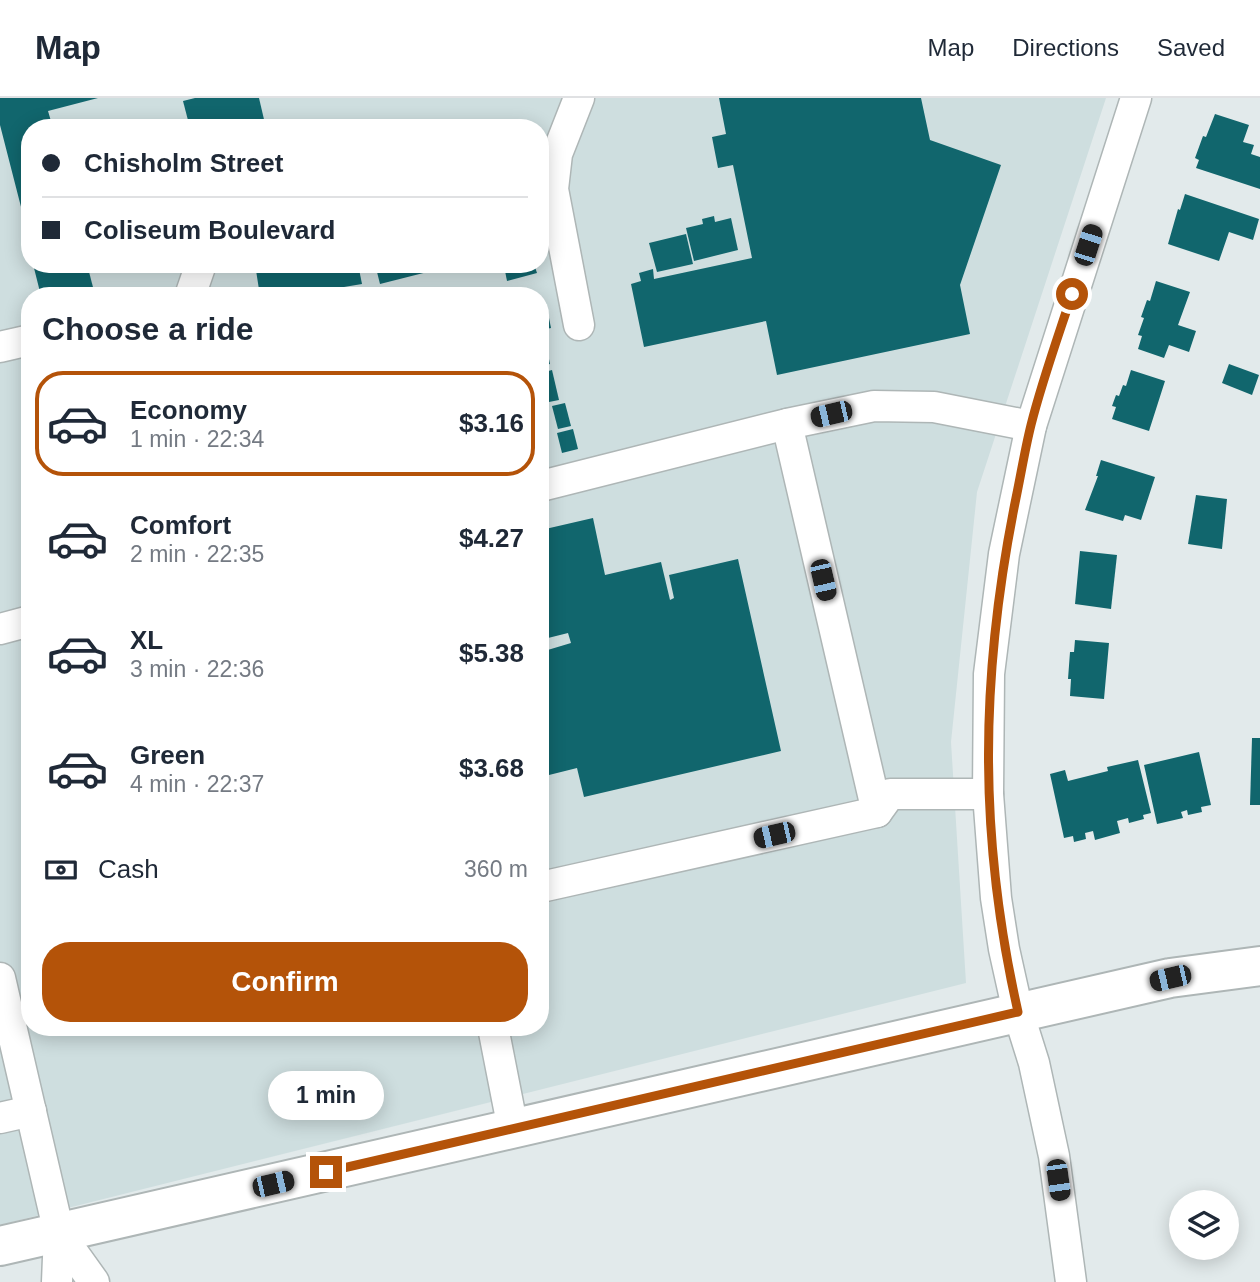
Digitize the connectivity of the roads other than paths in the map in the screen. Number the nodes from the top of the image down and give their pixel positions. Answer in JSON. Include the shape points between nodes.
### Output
{"nodes":[{"id":1,"x":579,"y":98,"type":"edge"},
{"id":2,"x":1136,"y":98,"type":"edge"},
{"id":3,"x":549,"y":156,"type":"edge"},
{"id":4,"x":579,"y":325,"type":"dead end"},
{"id":5,"x":21,"y":342,"type":"edge"},
{"id":6,"x":0,"y":347,"type":"edge"},
{"id":7,"x":787,"y":424,"type":"junction"},
{"id":8,"x":1031,"y":426,"type":"junction"},
{"id":9,"x":549,"y":483,"type":"edge"},
{"id":10,"x":21,"y":623,"type":"edge"},
{"id":11,"x":0,"y":629,"type":"edge"},
{"id":12,"x":988,"y":794,"type":"junction"},
{"id":13,"x":877,"y":812,"type":"junction"},
{"id":14,"x":549,"y":885,"type":"edge"},
{"id":15,"x":1260,"y":966,"type":"edge"},
{"id":16,"x":0,"y":978,"type":"edge"},
{"id":17,"x":1018,"y":1012,"type":"junction"},
{"id":18,"x":495,"y":1036,"type":"edge"},
{"id":19,"x":31,"y":1111,"type":"junction"},
{"id":20,"x":0,"y":1118,"type":"edge"},
{"id":21,"x":513,"y":1129,"type":"junction"},
{"id":22,"x":59,"y":1233,"type":"junction"},
{"id":23,"x":0,"y":1246,"type":"edge"},
{"id":24,"x":57,"y":1282,"type":"edge"},
{"id":25,"x":94,"y":1282,"type":"edge"},
{"id":26,"x":1071,"y":1282,"type":"edge"}],
"edges":[{"from":1,"to":3,"type":"street"},
{"from":2,"to":8,"type":"street"},
{"from":3,"to":4,"type":"street"},
{"from":5,"to":6,"type":"street"},
{"from":7,"to":8,"type":"street","via":[[853,409],[905,405]]},
{"from":7,"to":9,"type":"street"},
{"from":7,"to":13,"type":"street"},
{"from":8,"to":12,"type":"street","via":[[995,614]]},
{"from":10,"to":11,"type":"street"},
{"from":12,"to":13,"type":"street","via":[[890,794]]},
{"from":12,"to":17,"type":"street","via":[[996,898]]},
{"from":13,"to":14,"type":"street"},
{"from":15,"to":17,"type":"main road","via":[[1170,978]]},
{"from":16,"to":19,"type":"street"},
{"from":17,"to":21,"type":"main road"},
{"from":17,"to":26,"type":"street","via":[[1054,1156]]},
{"from":18,"to":21,"type":"street"},
{"from":19,"to":20,"type":"street"},
{"from":19,"to":22,"type":"street"},
{"from":21,"to":22,"type":"main road"},
{"from":22,"to":23,"type":"main road"},
{"from":22,"to":24,"type":"street"},
{"from":22,"to":25,"type":"street"}]}
